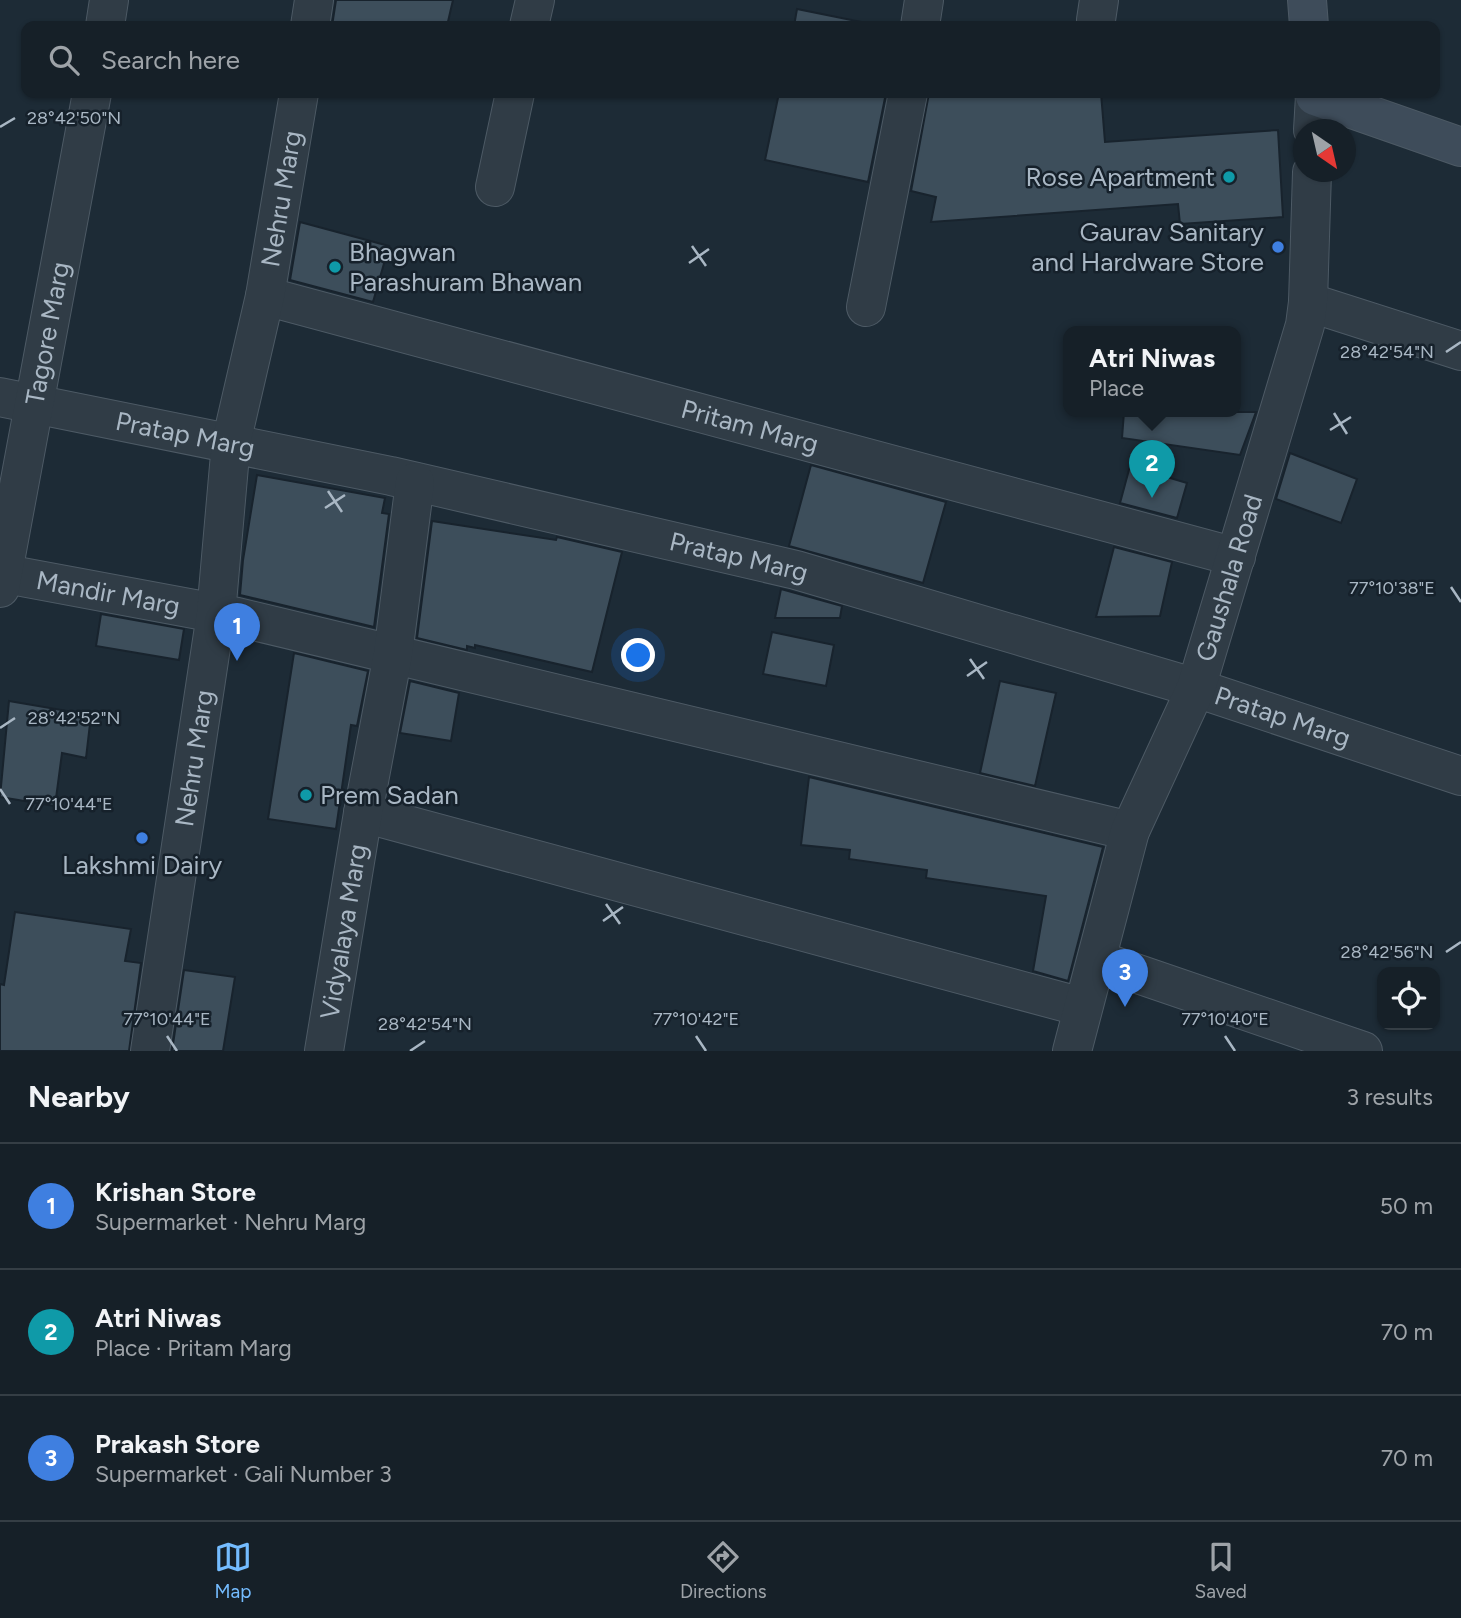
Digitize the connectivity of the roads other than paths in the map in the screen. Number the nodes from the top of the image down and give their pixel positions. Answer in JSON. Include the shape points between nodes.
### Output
{"nodes":[{"id":1,"x":109,"y":0,"type":"edge"},
{"id":2,"x":314,"y":0,"type":"edge"},
{"id":3,"x":535,"y":0,"type":"edge"},
{"id":4,"x":925,"y":0,"type":"edge"},
{"id":5,"x":1307,"y":0,"type":"edge"},
{"id":6,"x":106,"y":21,"type":"edge"},
{"id":7,"x":311,"y":21,"type":"edge"},
{"id":8,"x":530,"y":21,"type":"edge"},
{"id":9,"x":921,"y":21,"type":"edge"},
{"id":10,"x":1309,"y":21,"type":"edge"},
{"id":11,"x":91,"y":98,"type":"edge"},
{"id":12,"x":298,"y":98,"type":"edge"},
{"id":13,"x":513,"y":98,"type":"edge"},
{"id":14,"x":907,"y":98,"type":"edge"},
{"id":15,"x":1314,"y":106,"type":"edge"},
{"id":16,"x":1461,"y":147,"type":"edge"},
{"id":17,"x":1312,"y":182,"type":"edge"},
{"id":18,"x":495,"y":187,"type":"dead end"},
{"id":19,"x":265,"y":296,"type":"junction"},
{"id":20,"x":1308,"y":302,"type":"junction"},
{"id":21,"x":866,"y":307,"type":"dead end"},
{"id":22,"x":1461,"y":351,"type":"edge"},
{"id":23,"x":18,"y":400,"type":"edge"},
{"id":24,"x":232,"y":443,"type":"junction"},
{"id":25,"x":415,"y":482,"type":"junction"},
{"id":26,"x":1236,"y":557,"type":"junction"},
{"id":27,"x":1,"y":578,"type":"edge"},
{"id":28,"x":216,"y":614,"type":"junction"},
{"id":29,"x":393,"y":654,"type":"junction"},
{"id":30,"x":1196,"y":688,"type":"junction"},
{"id":31,"x":1461,"y":776,"type":"edge"},
{"id":32,"x":363,"y":813,"type":"junction"},
{"id":33,"x":1130,"y":831,"type":"junction"},
{"id":34,"x":1097,"y":960,"type":"junction"},
{"id":35,"x":1082,"y":1007,"type":"junction"},
{"id":36,"x":150,"y":1051,"type":"edge"},
{"id":37,"x":324,"y":1051,"type":"edge"},
{"id":38,"x":1072,"y":1051,"type":"edge"},
{"id":39,"x":1363,"y":1051,"type":"edge"}],
"edges":[{"from":1,"to":6,"type":"street"},
{"from":2,"to":7,"type":"street"},
{"from":3,"to":8,"type":"street"},
{"from":4,"to":9,"type":"street"},
{"from":5,"to":10,"type":"street"},
{"from":11,"to":23,"type":"street","name":"Tagore Marg"},
{"from":12,"to":19,"type":"street","name":"Nehru Marg"},
{"from":13,"to":18,"type":"street"},
{"from":14,"to":21,"type":"street"},
{"from":15,"to":16,"type":"street"},
{"from":17,"to":20,"type":"street","name":"Gaushala Road"},
{"from":19,"to":24,"type":"street","name":"Nehru Marg"},
{"from":19,"to":26,"type":"street","name":"Pritam Marg"},
{"from":20,"to":22,"type":"street"},
{"from":20,"to":26,"type":"street","name":"Gaushala Road"},
{"from":23,"to":24,"type":"street","name":"Pratap Marg"},
{"from":23,"to":27,"type":"street","name":"Tagore Marg"},
{"from":24,"to":25,"type":"street","name":"Pratap Marg"},
{"from":24,"to":28,"type":"street","name":"Nehru Marg"},
{"from":25,"to":29,"type":"street","name":"Vidyalaya Marg"},
{"from":25,"to":30,"type":"street","name":"Pratap Marg","via":[[796,570]]},
{"from":26,"to":30,"type":"street","name":"Gaushala Road"},
{"from":27,"to":28,"type":"street","name":"Mandir Marg"},
{"from":28,"to":29,"type":"street","name":"Mandir Marg"},
{"from":28,"to":36,"type":"street","name":"Nehru Marg"},
{"from":29,"to":32,"type":"street","name":"Vidyalaya Marg"},
{"from":29,"to":33,"type":"street","name":"Mandir Marg"},
{"from":30,"to":31,"type":"street","name":"Pratap Marg"},
{"from":30,"to":33,"type":"street","name":"Gaushala Road"},
{"from":32,"to":35,"type":"street"},
{"from":32,"to":37,"type":"street","name":"Vidyalaya Marg"},
{"from":33,"to":34,"type":"street","name":"Gaushala Road"},
{"from":34,"to":35,"type":"street","name":"Gaushala Road"},
{"from":34,"to":39,"type":"street"},
{"from":35,"to":38,"type":"street","name":"Gaushala Road"}]}
